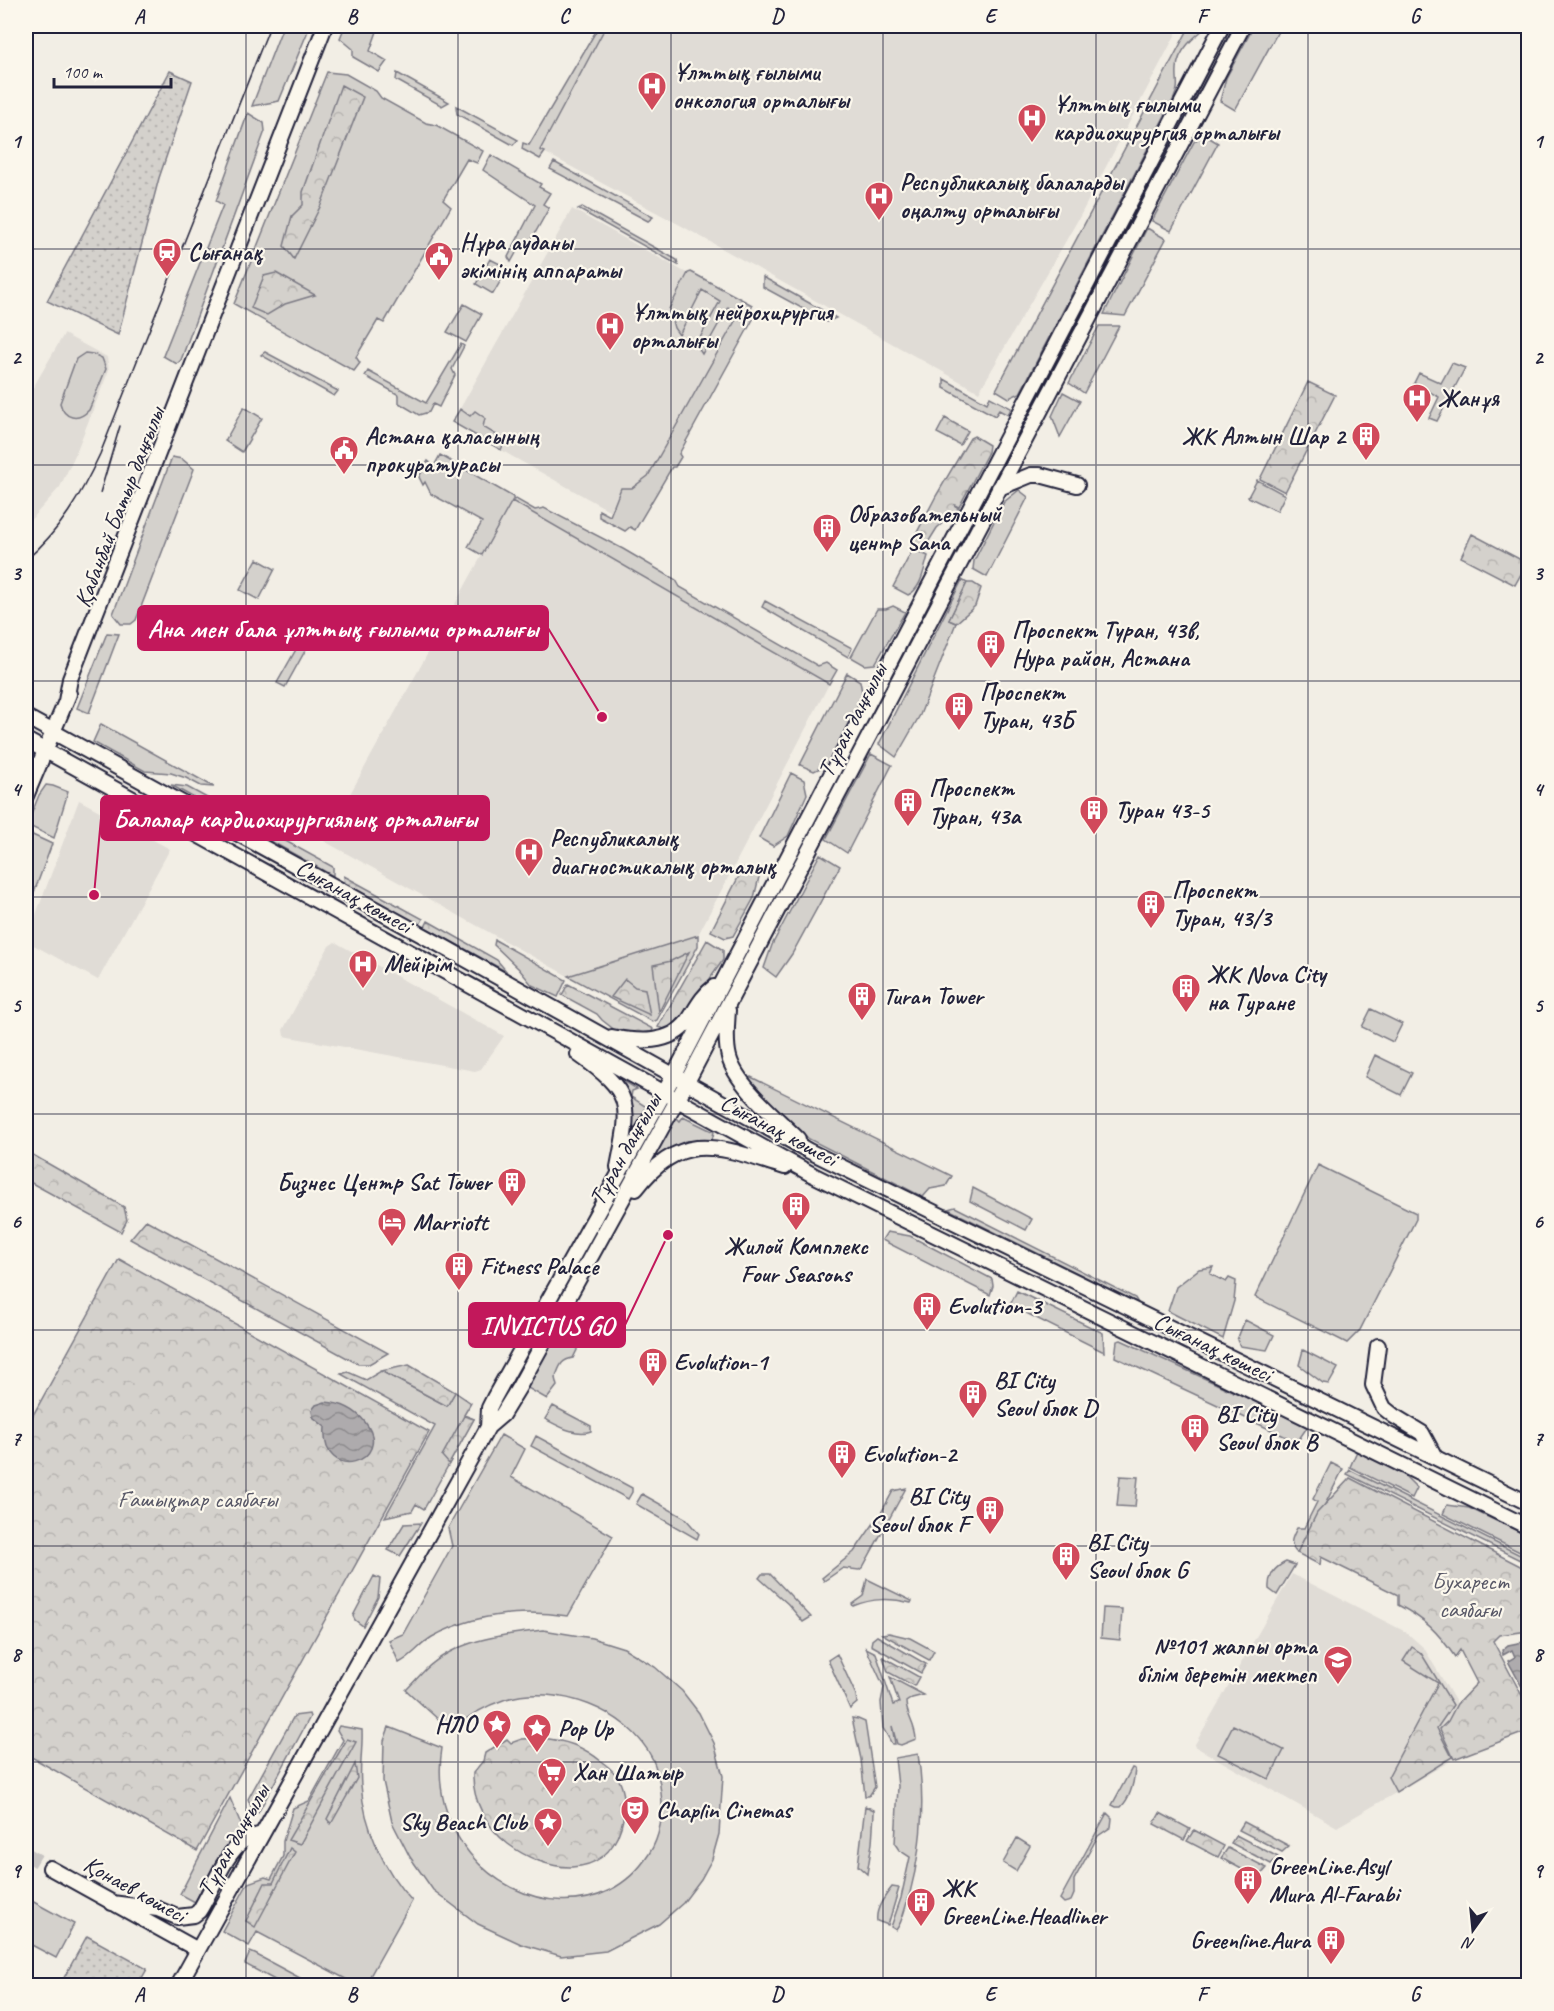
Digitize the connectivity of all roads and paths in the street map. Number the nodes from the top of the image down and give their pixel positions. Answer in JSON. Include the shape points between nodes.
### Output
{"nodes":[{"id":1,"x":325,"y":26,"type":"edge"},
{"id":2,"x":1222,"y":26,"type":"edge"},
{"id":3,"x":1243,"y":26,"type":"edge"},
{"id":4,"x":1077,"y":485,"type":"dead end"},
{"id":5,"x":999,"y":488,"type":"junction"},
{"id":6,"x":26,"y":717,"type":"edge"},
{"id":7,"x":53,"y":732,"type":"junction"},
{"id":8,"x":26,"y":740,"type":"edge"},
{"id":9,"x":45,"y":751,"type":"junction"},
{"id":10,"x":26,"y":796,"type":"edge"},
{"id":11,"x":394,"y":920,"type":"junction"},
{"id":12,"x":383,"y":938,"type":"junction"},
{"id":13,"x":444,"y":947,"type":"junction"},
{"id":14,"x":433,"y":965,"type":"junction"},
{"id":15,"x":724,"y":977,"type":"junction"},
{"id":16,"x":729,"y":1003,"type":"junction"},
{"id":17,"x":525,"y":1017,"type":"junction"},
{"id":18,"x":598,"y":1034,"type":"junction"},
{"id":19,"x":674,"y":1075,"type":"junction"},
{"id":20,"x":687,"y":1082,"type":"junction"},
{"id":21,"x":663,"y":1094,"type":"junction"},
{"id":22,"x":677,"y":1101,"type":"junction"},
{"id":23,"x":809,"y":1151,"type":"junction"},
{"id":24,"x":813,"y":1175,"type":"junction"},
{"id":25,"x":615,"y":1183,"type":"junction"},
{"id":26,"x":610,"y":1221,"type":"junction"},
{"id":27,"x":1378,"y":1346,"type":"dead end"},
{"id":28,"x":488,"y":1427,"type":"junction"},
{"id":29,"x":1435,"y":1457,"type":"junction"},
{"id":30,"x":1528,"y":1503,"type":"edge"},
{"id":31,"x":1528,"y":1527,"type":"edge"},
{"id":32,"x":262,"y":1834,"type":"junction"},
{"id":33,"x":50,"y":1868,"type":"tunnel mouth"},
{"id":34,"x":112,"y":1903,"type":"junction"},
{"id":35,"x":198,"y":1950,"type":"junction"},
{"id":36,"x":178,"y":1986,"type":"edge"}],
"edges":[{"from":1,"to":7,"type":"main road","name":"Қабанбай Батыр даңғылы","via":[[208,328],[209,335],[172,434]]},
{"from":2,"to":15,"type":"main road","name":"Тұран даңғылы"},
{"from":3,"to":5,"type":"main road","name":"Тұран даңғылы"},
{"from":4,"to":5,"type":"main road","via":[[1030,475]]},
{"from":5,"to":16,"type":"main road","name":"Тұран даңғылы"},
{"from":6,"to":7,"type":"main road","name":"Сығанақ көшесі"},
{"from":7,"to":9,"type":"main road","name":"Қабанбай Батыр даңғылы"},
{"from":7,"to":11,"type":"main road","name":"Сығанақ көшесі"},
{"from":8,"to":9,"type":"main road","name":"Сығанақ көшесі"},
{"from":9,"to":10,"type":"main road","name":"Қабанбай Батыр даңғылы"},
{"from":9,"to":12,"type":"main road","name":"Сығанақ көшесі"},
{"from":11,"to":12,"type":"main road","via":[[393,934]]},
{"from":11,"to":13,"type":"main road","name":"Сығанақ көшесі"},
{"from":12,"to":14,"type":"main road","name":"Сығанақ көшесі"},
{"from":13,"to":14,"type":"main road","via":[[432,953]]},
{"from":13,"to":18,"type":"main road","name":"Сығанақ көшесі"},
{"from":14,"to":17,"type":"main road","name":"Сығанақ көшесі"},
{"from":15,"to":18,"type":"main road","via":[[684,1026],[666,1037],[646,1041]]},
{"from":15,"to":19,"type":"main road","name":"Тұран даңғылы"},
{"from":16,"to":20,"type":"main road","name":"Тұран даңғылы"},
{"from":16,"to":23,"type":"main road","via":[[729,1056],[738,1077]]},
{"from":17,"to":21,"type":"main road","name":"Сығанақ көшесі"},
{"from":17,"to":25,"type":"main road","via":[[606,1074],[624,1099],[626,1128]]},
{"from":18,"to":19,"type":"main road","name":"Сығанақ көшесі"},
{"from":19,"to":20,"type":"main road","name":"Сығанақ көшесі"},
{"from":19,"to":21,"type":"main road","name":"Тұран даңғылы"},
{"from":20,"to":22,"type":"main road","name":"Тұран даңғылы"},
{"from":20,"to":23,"type":"main road","name":"Сығанақ көшесі"},
{"from":21,"to":22,"type":"main road","name":"Сығанақ көшесі"},
{"from":21,"to":25,"type":"main road","name":"Тұран даңғылы"},
{"from":22,"to":24,"type":"main road","name":"Сығанақ көшесі"},
{"from":22,"to":26,"type":"main road","name":"Тұран даңғылы"},
{"from":23,"to":29,"type":"main road","name":"Сығанақ көшесі"},
{"from":24,"to":26,"type":"main road","via":[[727,1149],[693,1148],[660,1163]]},
{"from":24,"to":31,"type":"main road","name":"Сығанақ көшесі"},
{"from":25,"to":28,"type":"main road","name":"Тұран даңғылы","via":[[494,1398]]},
{"from":26,"to":28,"type":"main road","name":"Тұран даңғылы","via":[[502,1415]]},
{"from":27,"to":29,"type":"main road","via":[[1372,1385],[1384,1408],[1422,1433]]},
{"from":28,"to":32,"type":"main road","name":"Тұран даңғылы"},
{"from":29,"to":30,"type":"main road","name":"Сығанақ көшесі"},
{"from":32,"to":34,"type":"main road","via":[[240,1844],[194,1915],[177,1917]]},
{"from":32,"to":35,"type":"main road","name":"Тұран даңғылы"},
{"from":33,"to":34,"type":"main road","name":"Қонаев көшесі"},
{"from":34,"to":35,"type":"main road","name":"Қонаев көшесі"},
{"from":35,"to":36,"type":"main road","name":"Тұран даңғылы"}]}
